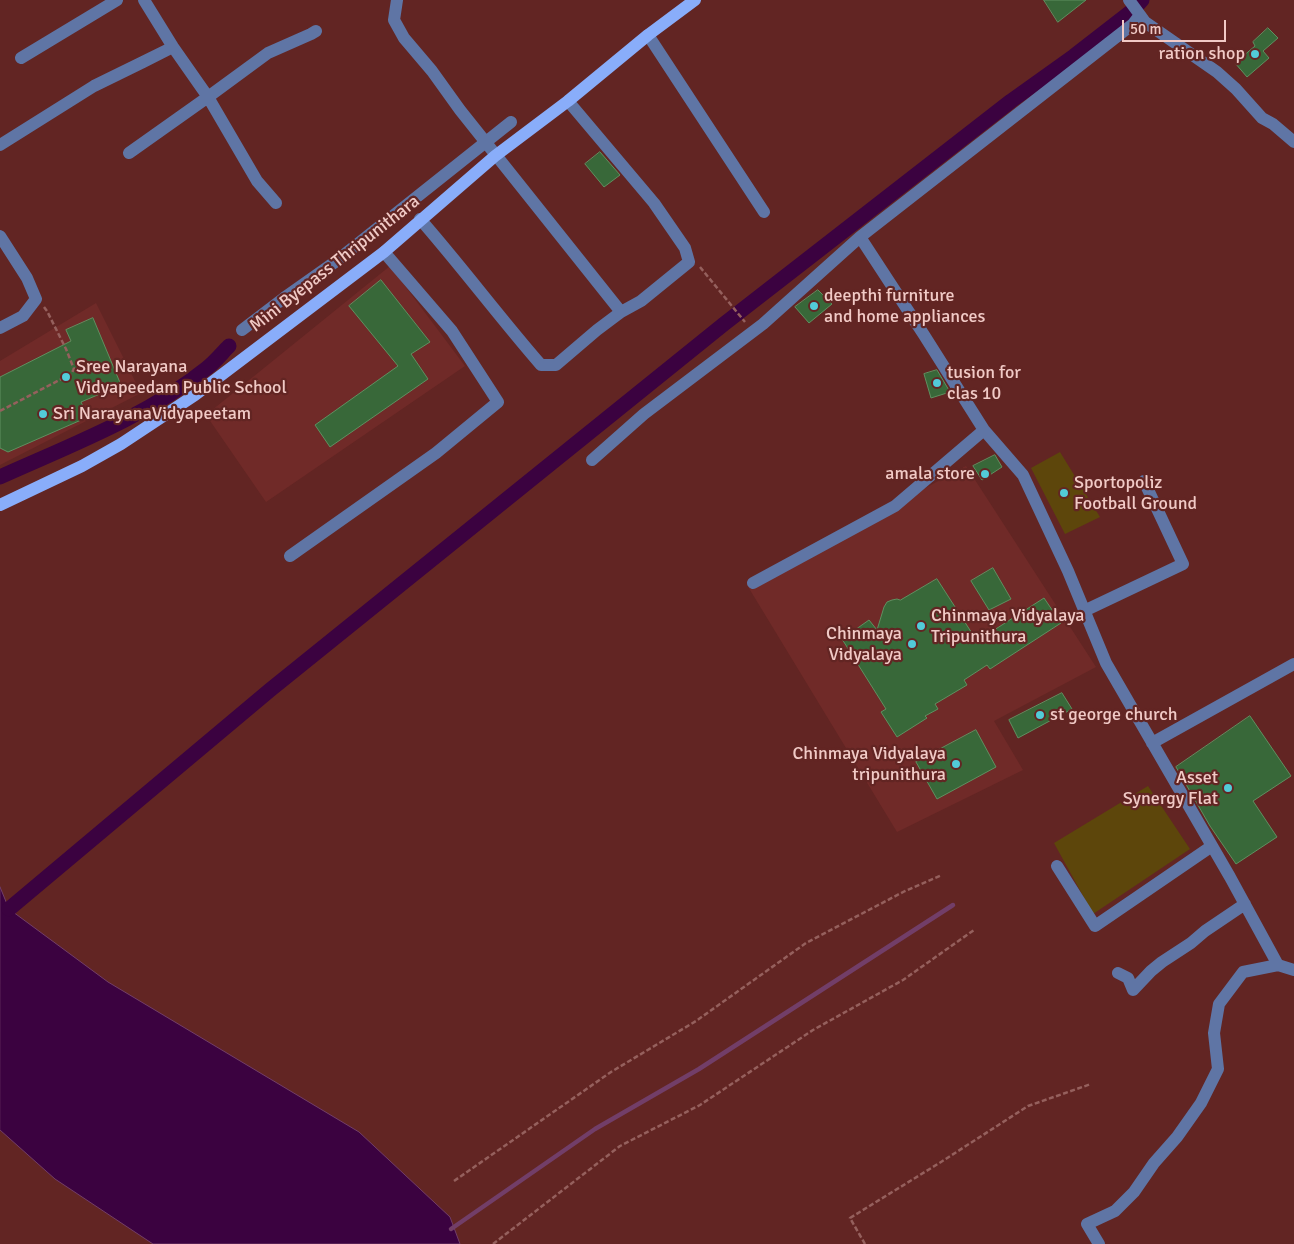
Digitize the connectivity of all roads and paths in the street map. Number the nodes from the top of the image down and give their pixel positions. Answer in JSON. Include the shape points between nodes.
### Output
{"nodes":[{"id":1,"x":117,"y":0,"type":"edge"},
{"id":2,"x":144,"y":0,"type":"edge"},
{"id":3,"x":397,"y":0,"type":"edge"},
{"id":4,"x":695,"y":0,"type":"edge"},
{"id":5,"x":1135,"y":7,"type":"edge"},
{"id":6,"x":316,"y":31,"type":"dead end"},
{"id":7,"x":648,"y":35,"type":"junction"},
{"id":8,"x":173,"y":47,"type":"junction"},
{"id":9,"x":21,"y":58,"type":"dead end"},
{"id":10,"x":208,"y":97,"type":"junction"},
{"id":11,"x":568,"y":101,"type":"junction"},
{"id":12,"x":511,"y":122,"type":"dead end"},
{"id":13,"x":486,"y":142,"type":"junction"},
{"id":14,"x":1294,"y":142,"type":"edge"},
{"id":15,"x":0,"y":145,"type":"edge"},
{"id":16,"x":129,"y":153,"type":"dead end"},
{"id":17,"x":495,"y":156,"type":"junction"},
{"id":18,"x":276,"y":203,"type":"dead end"},
{"id":19,"x":398,"y":212,"type":"junction"},
{"id":20,"x":764,"y":212,"type":"dead end"},
{"id":21,"x":416,"y":224,"type":"junction"},
{"id":22,"x":0,"y":236,"type":"edge"},
{"id":23,"x":860,"y":237,"type":"junction"},
{"id":24,"x":684,"y":248,"type":"junction"},
{"id":25,"x":384,"y":252,"type":"junction"},
{"id":26,"x":36,"y":299,"type":"junction"},
{"id":27,"x":621,"y":312,"type":"junction"},
{"id":28,"x":746,"y":324,"type":"dead end"},
{"id":29,"x":0,"y":328,"type":"edge"},
{"id":30,"x":242,"y":330,"type":"dead end"},
{"id":31,"x":0,"y":411,"type":"edge"},
{"id":32,"x":984,"y":430,"type":"junction"},
{"id":33,"x":592,"y":460,"type":"dead end"},
{"id":34,"x":1144,"y":481,"type":"dead end"},
{"id":35,"x":0,"y":505,"type":"edge"},
{"id":36,"x":290,"y":556,"type":"dead end"},
{"id":37,"x":752,"y":583,"type":"dead end"},
{"id":38,"x":1084,"y":611,"type":"junction"},
{"id":39,"x":1294,"y":664,"type":"edge"},
{"id":40,"x":1152,"y":744,"type":"junction"},
{"id":41,"x":1212,"y":846,"type":"junction"},
{"id":42,"x":1057,"y":866,"type":"dead end"},
{"id":43,"x":942,"y":875,"type":"dead end"},
{"id":44,"x":1245,"y":904,"type":"junction"},
{"id":45,"x":974,"y":930,"type":"dead end"},
{"id":46,"x":1278,"y":965,"type":"junction"},
{"id":47,"x":1294,"y":970,"type":"edge"},
{"id":48,"x":1118,"y":973,"type":"dead end"},
{"id":49,"x":1091,"y":1084,"type":"dead end"},
{"id":50,"x":454,"y":1181,"type":"dead end"},
{"id":51,"x":493,"y":1244,"type":"edge"},
{"id":52,"x":864,"y":1244,"type":"edge"},
{"id":53,"x":1099,"y":1244,"type":"edge"}],
"edges":[{"from":1,"to":9,"type":"street"},
{"from":2,"to":8,"type":"street"},
{"from":3,"to":13,"type":"street","via":[[394,20],[404,38]]},
{"from":4,"to":7,"type":"main road","name":"Mini Byepass Thripunithara"},
{"from":5,"to":14,"type":"street","via":[[1146,22],[1206,63],[1262,118]]},
{"from":5,"to":23,"type":"street","via":[[1133,24]]},
{"from":6,"to":10,"type":"street","via":[[268,53]]},
{"from":7,"to":11,"type":"main road","name":"Mini Byepass Thripunithara"},
{"from":7,"to":20,"type":"street"},
{"from":8,"to":10,"type":"street"},
{"from":8,"to":15,"type":"street","via":[[94,86]]},
{"from":10,"to":16,"type":"street"},
{"from":10,"to":18,"type":"street","via":[[257,181]]},
{"from":11,"to":17,"type":"main road","name":"Mini Byepass Thripunithara"},
{"from":11,"to":24,"type":"street","via":[[654,203]]},
{"from":12,"to":13,"type":"street"},
{"from":13,"to":17,"type":"street"},
{"from":13,"to":19,"type":"street"},
{"from":17,"to":21,"type":"main road","name":"Mini Byepass Thripunithara"},
{"from":17,"to":27,"type":"street"},
{"from":19,"to":21,"type":"street"},
{"from":19,"to":30,"type":"street"},
{"from":21,"to":25,"type":"main road","name":"Mini Byepass Thripunithara"},
{"from":21,"to":27,"type":"street","via":[[452,256],[541,366],[556,365]]},
{"from":22,"to":26,"type":"street","via":[[27,278]]},
{"from":23,"to":32,"type":"street"},
{"from":23,"to":33,"type":"street","via":[[763,324],[644,414]]},
{"from":24,"to":27,"type":"street","via":[[689,262]]},
{"from":24,"to":28,"type":"path"},
{"from":25,"to":35,"type":"main road","name":"Mini Byepass Thripunithara","via":[[194,395],[121,444]]},
{"from":25,"to":36,"type":"street","via":[[452,331],[498,402],[436,452]]},
{"from":26,"to":29,"type":"street","via":[[23,316]]},
{"from":26,"to":31,"type":"path","via":[[47,311],[74,369],[71,374]]},
{"from":32,"to":37,"type":"street","via":[[896,506]]},
{"from":32,"to":38,"type":"street","via":[[1023,475]]},
{"from":34,"to":38,"type":"street","via":[[1183,564]]},
{"from":38,"to":40,"type":"street","via":[[1106,663]]},
{"from":39,"to":40,"type":"street"},
{"from":40,"to":41,"type":"street"},
{"from":41,"to":42,"type":"street","via":[[1094,926]]},
{"from":41,"to":44,"type":"street"},
{"from":43,"to":50,"type":"path","via":[[806,943],[696,1021],[611,1072]]},
{"from":44,"to":46,"type":"street"},
{"from":44,"to":48,"type":"street","via":[[1162,962],[1133,990],[1128,978]]},
{"from":45,"to":51,"type":"path","via":[[902,980],[813,1030],[700,1105],[620,1146]]},
{"from":46,"to":47,"type":"street"},
{"from":46,"to":53,"type":"street","via":[[1244,972],[1220,1004],[1214,1033],[1218,1068],[1201,1103],[1134,1192],[1115,1211],[1087,1224]]},
{"from":49,"to":52,"type":"path","via":[[1028,1106],[850,1218]]}]}
